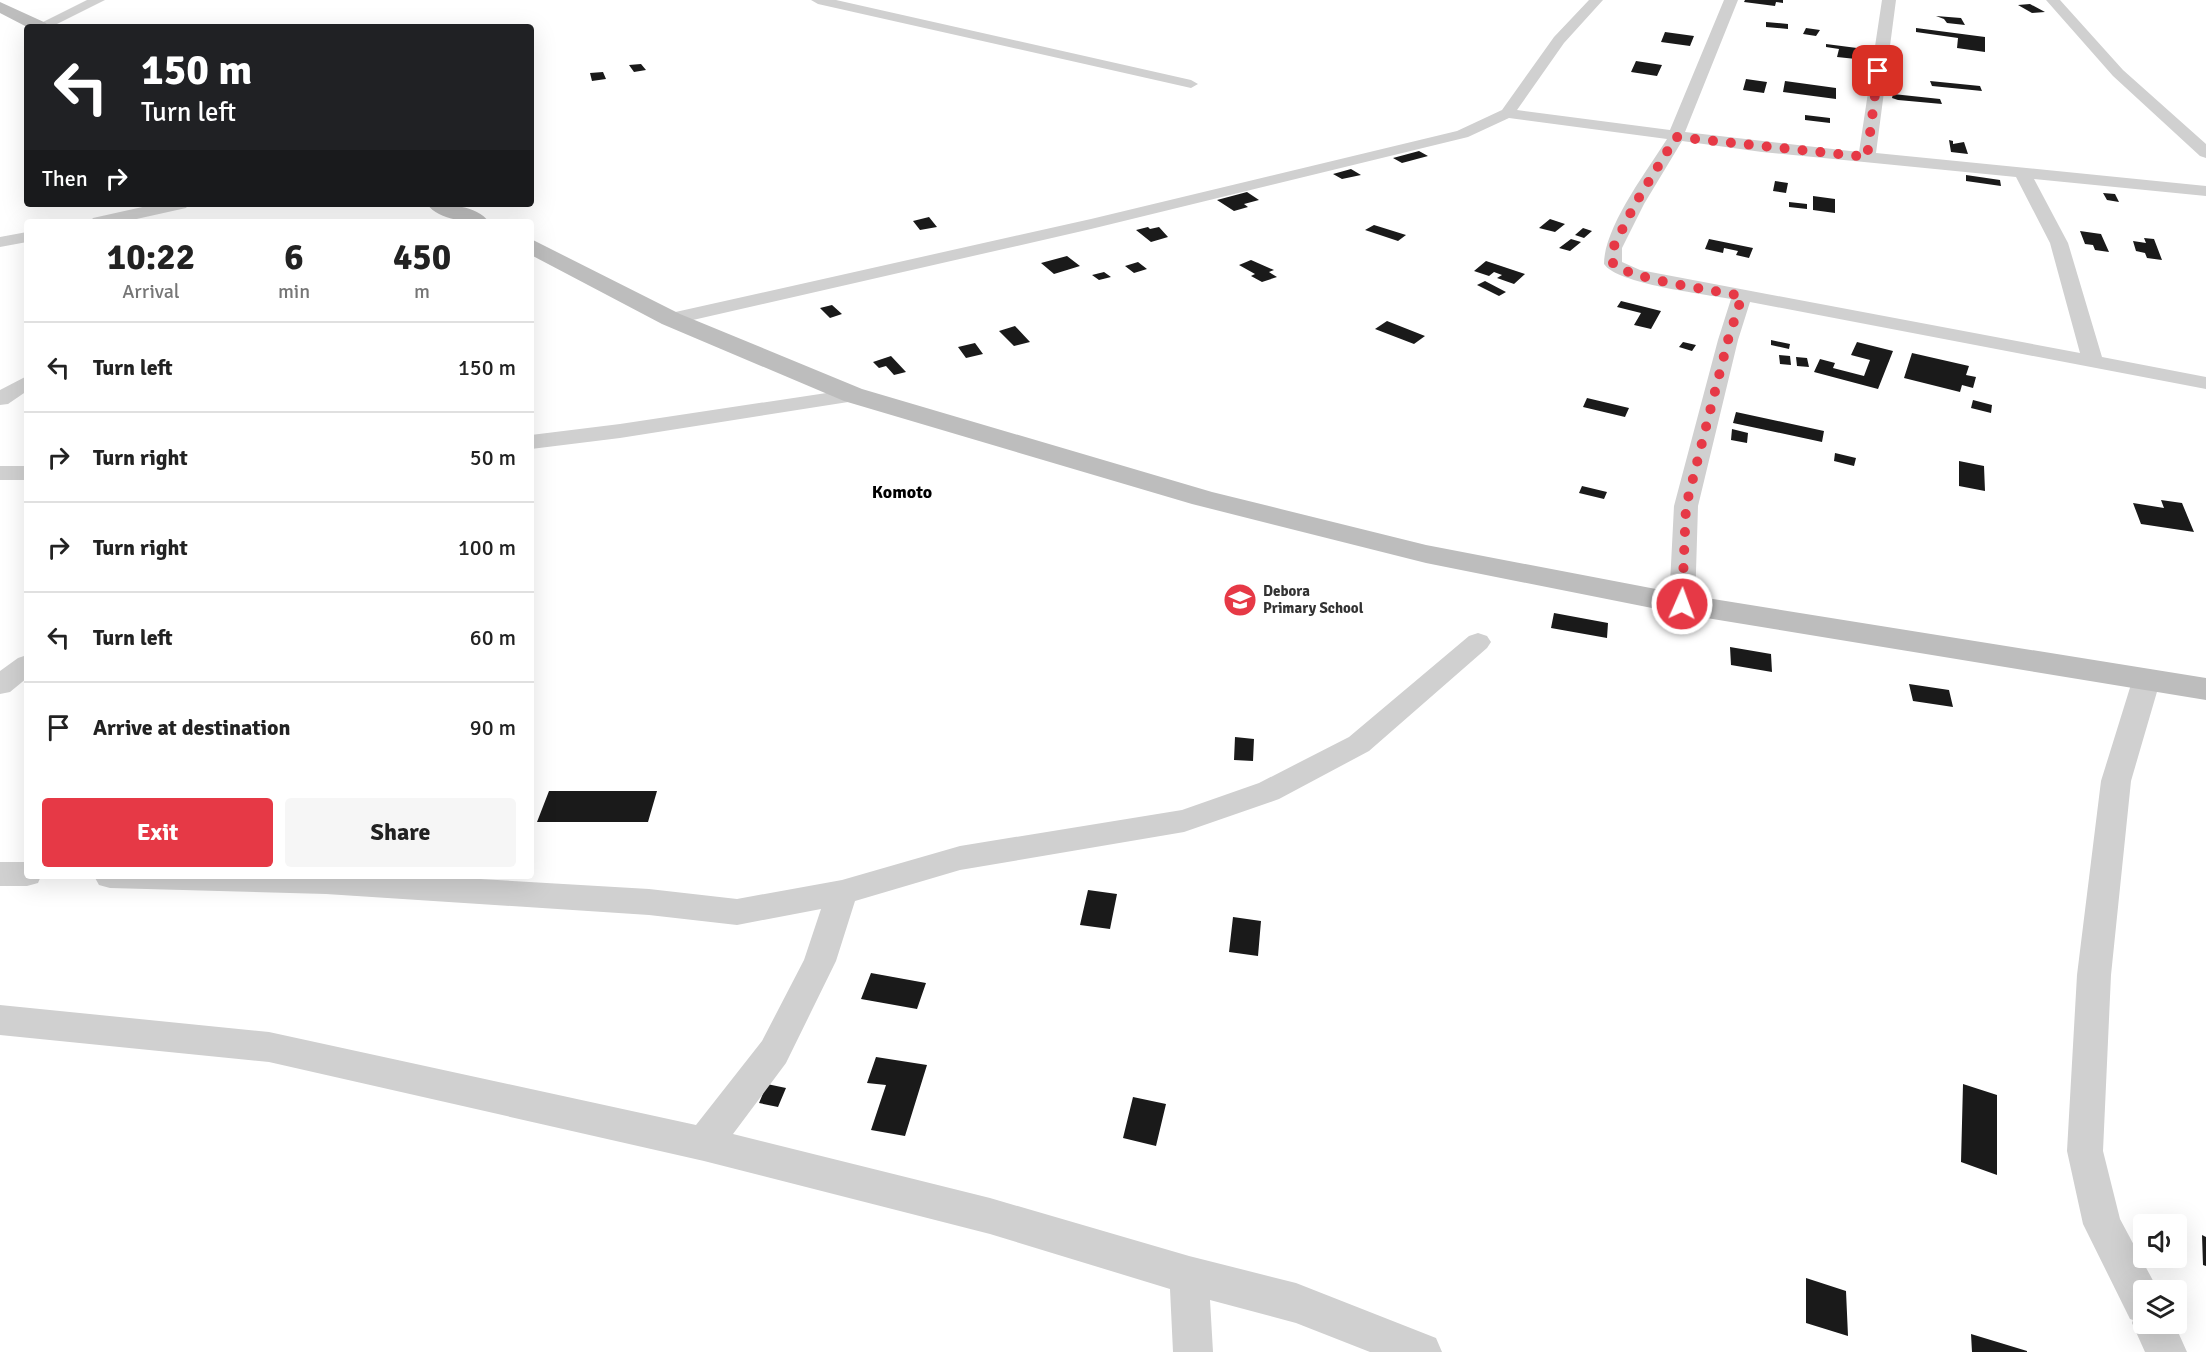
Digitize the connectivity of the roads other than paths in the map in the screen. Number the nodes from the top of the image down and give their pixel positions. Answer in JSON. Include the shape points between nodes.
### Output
{"nodes":[{"id":1,"x":98,"y":0,"type":"edge"},
{"id":2,"x":818,"y":0,"type":"edge"},
{"id":3,"x":1596,"y":0,"type":"edge"},
{"id":4,"x":1731,"y":0,"type":"edge"},
{"id":5,"x":1889,"y":0,"type":"edge"},
{"id":6,"x":2053,"y":0,"type":"edge"},
{"id":7,"x":0,"y":7,"type":"edge"},
{"id":8,"x":34,"y":24,"type":"edge"},
{"id":9,"x":46,"y":24,"type":"edge"},
{"id":10,"x":1191,"y":84,"type":"dead end"},
{"id":11,"x":1507,"y":113,"type":"junction"},
{"id":12,"x":1676,"y":137,"type":"junction"},
{"id":13,"x":2206,"y":153,"type":"edge"},
{"id":14,"x":1867,"y":157,"type":"junction"},
{"id":15,"x":2022,"y":172,"type":"junction"},
{"id":16,"x":2206,"y":191,"type":"edge"},
{"id":17,"x":166,"y":207,"type":"edge"},
{"id":18,"x":445,"y":207,"type":"edge"},
{"id":19,"x":112,"y":219,"type":"edge"},
{"id":20,"x":471,"y":219,"type":"edge"},
{"id":21,"x":24,"y":238,"type":"edge"},
{"id":22,"x":0,"y":242,"type":"edge"},
{"id":23,"x":534,"y":250,"type":"edge"},
{"id":24,"x":1742,"y":296,"type":"junction"},
{"id":25,"x":671,"y":320,"type":"junction"},
{"id":26,"x":2093,"y":362,"type":"junction"},
{"id":27,"x":24,"y":385,"type":"edge"},
{"id":28,"x":2202,"y":388,"type":"edge"},
{"id":29,"x":853,"y":394,"type":"junction"},
{"id":30,"x":0,"y":399,"type":"edge"},
{"id":31,"x":534,"y":442,"type":"edge"},
{"id":32,"x":0,"y":473,"type":"edge"},
{"id":33,"x":24,"y":473,"type":"edge"},
{"id":34,"x":1682,"y":604,"type":"junction"},
{"id":35,"x":1478,"y":642,"type":"dead end"},
{"id":36,"x":24,"y":666,"type":"edge"},
{"id":37,"x":2147,"y":678,"type":"junction"},
{"id":38,"x":0,"y":685,"type":"edge"},
{"id":39,"x":2206,"y":689,"type":"edge"},
{"id":40,"x":0,"y":873,"type":"edge"},
{"id":41,"x":24,"y":874,"type":"edge"},
{"id":42,"x":218,"y":879,"type":"edge"},
{"id":43,"x":842,"y":892,"type":"junction"},
{"id":44,"x":0,"y":1020,"type":"edge"},
{"id":45,"x":704,"y":1144,"type":"junction"},
{"id":46,"x":1189,"y":1275,"type":"junction"},
{"id":47,"x":2133,"y":1284,"type":"edge"},
{"id":48,"x":2158,"y":1334,"type":"edge"},
{"id":49,"x":1193,"y":1352,"type":"edge"},
{"id":50,"x":1422,"y":1352,"type":"edge"},
{"id":51,"x":2167,"y":1352,"type":"edge"}],
"edges":[{"from":1,"to":9,"type":"street"},
{"from":2,"to":10,"type":"street"},
{"from":3,"to":11,"type":"street","via":[[1558,40]]},
{"from":4,"to":12,"type":"street"},
{"from":5,"to":14,"type":"street"},
{"from":6,"to":13,"type":"street","via":[[2118,73]]},
{"from":7,"to":8,"type":"street"},
{"from":11,"to":12,"type":"street"},
{"from":11,"to":25,"type":"street","via":[[1462,134]]},
{"from":12,"to":14,"type":"street"},
{"from":12,"to":24,"type":"street","via":[[1613,248],[1613,264],[1636,275]]},
{"from":14,"to":15,"type":"street"},
{"from":15,"to":16,"type":"street"},
{"from":15,"to":26,"type":"street","via":[[2059,243]]},
{"from":17,"to":19,"type":"street"},
{"from":18,"to":20,"type":"street"},
{"from":21,"to":22,"type":"street"},
{"from":23,"to":25,"type":"street"},
{"from":24,"to":26,"type":"street"},
{"from":24,"to":34,"type":"street","via":[[1686,506]]},
{"from":25,"to":29,"type":"street"},
{"from":26,"to":28,"type":"street"},
{"from":27,"to":30,"type":"street"},
{"from":29,"to":31,"type":"street"},
{"from":29,"to":34,"type":"street","via":[[1213,501],[1426,554]]},
{"from":32,"to":33,"type":"street"},
{"from":34,"to":37,"type":"street"},
{"from":35,"to":43,"type":"street","via":[[1359,744],[1269,791],[1184,821],[960,858]]},
{"from":36,"to":38,"type":"street"},
{"from":37,"to":39,"type":"street"},
{"from":37,"to":47,"type":"street","via":[[2116,781],[2094,975],[2085,1151],[2102,1224]]},
{"from":40,"to":41,"type":"street"},
{"from":42,"to":43,"type":"street","via":[[649,902],[737,912]]},
{"from":43,"to":45,"type":"street","via":[[820,961],[774,1052]]},
{"from":44,"to":45,"type":"street","via":[[270,1047]]},
{"from":45,"to":46,"type":"street","via":[[990,1216]]},
{"from":46,"to":49,"type":"street"},
{"from":46,"to":50,"type":"street","via":[[1296,1303]]},
{"from":48,"to":51,"type":"street"}]}
